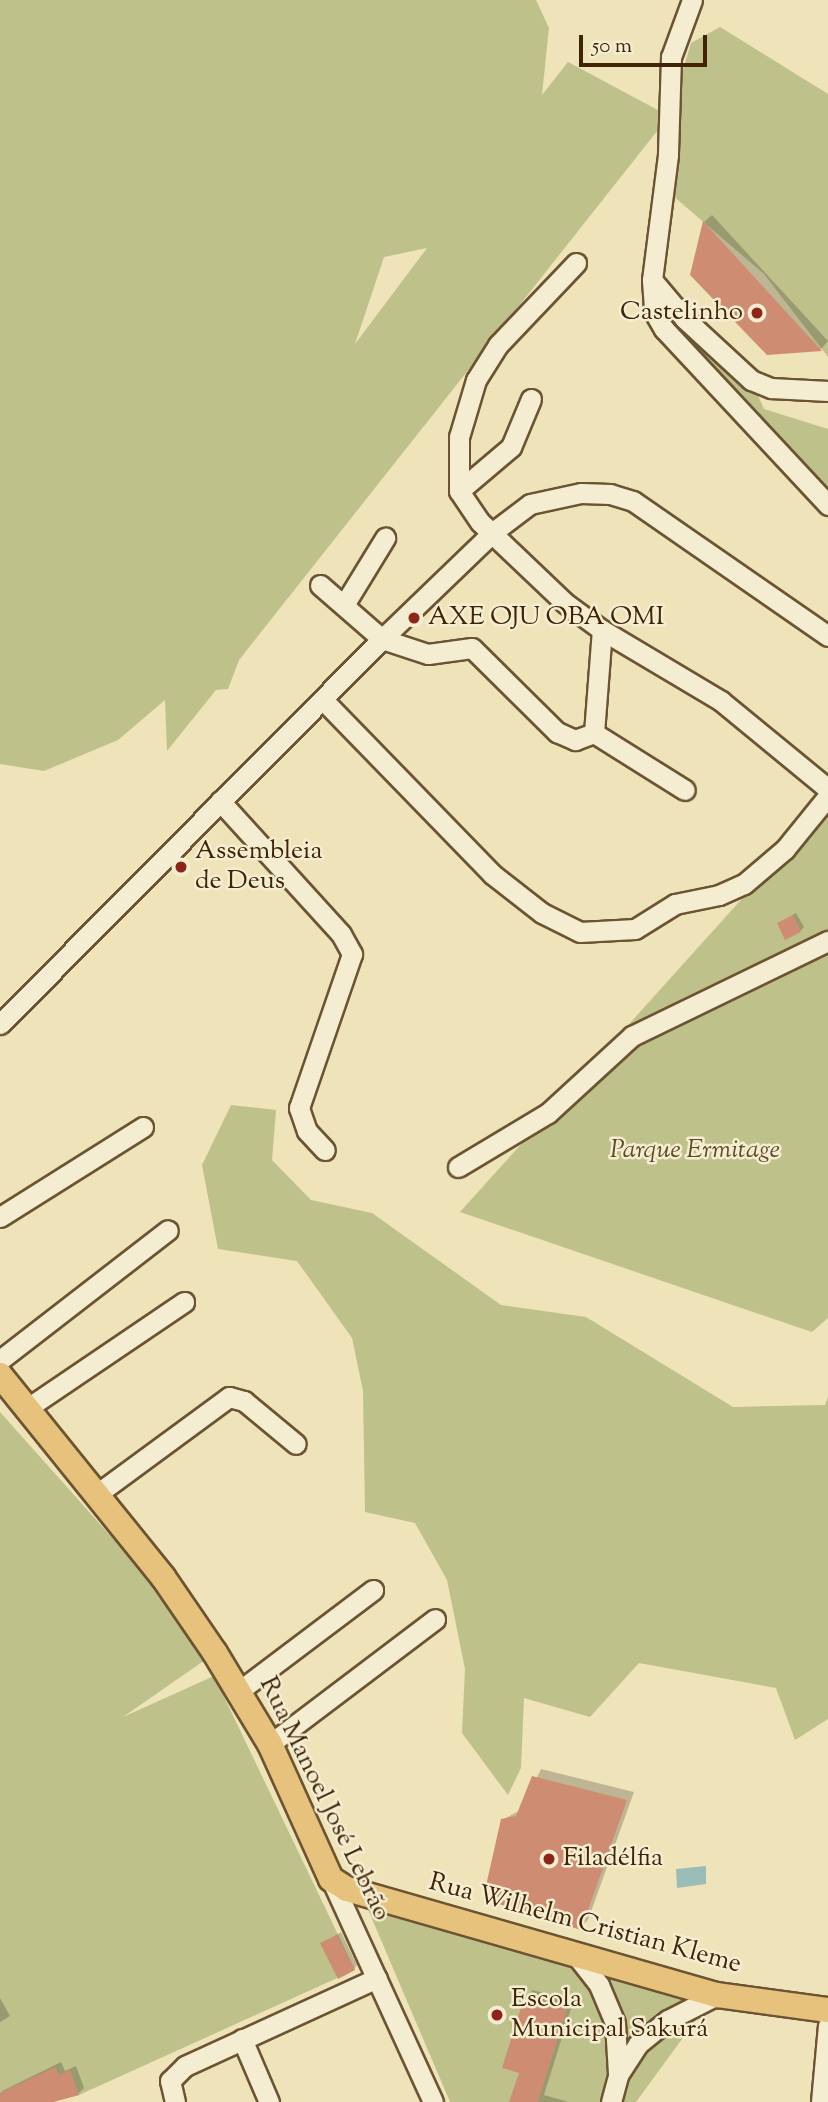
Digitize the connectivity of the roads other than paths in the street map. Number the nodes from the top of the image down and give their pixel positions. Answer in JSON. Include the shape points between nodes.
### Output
{"nodes":[{"id":1,"x":692,"y":0,"type":"edge"},
{"id":2,"x":576,"y":263,"type":"dead end"},
{"id":3,"x":652,"y":280,"type":"junction"},
{"id":4,"x":828,"y":391,"type":"edge"},
{"id":5,"x":531,"y":400,"type":"dead end"},
{"id":6,"x":459,"y":491,"type":"junction"},
{"id":7,"x":828,"y":505,"type":"edge"},
{"id":8,"x":493,"y":533,"type":"junction"},
{"id":9,"x":385,"y":538,"type":"dead end"},
{"id":10,"x":320,"y":585,"type":"dead end"},
{"id":11,"x":344,"y":605,"type":"junction"},
{"id":12,"x":602,"y":631,"type":"junction"},
{"id":13,"x":828,"y":636,"type":"edge"},
{"id":14,"x":382,"y":639,"type":"junction"},
{"id":15,"x":324,"y":701,"type":"junction"},
{"id":16,"x":594,"y":733,"type":"junction"},
{"id":17,"x":828,"y":789,"type":"edge"},
{"id":18,"x":685,"y":790,"type":"dead end"},
{"id":19,"x":828,"y":796,"type":"edge"},
{"id":20,"x":220,"y":801,"type":"junction"},
{"id":21,"x":828,"y":941,"type":"edge"},
{"id":22,"x":0,"y":1024,"type":"edge"},
{"id":23,"x":143,"y":1127,"type":"dead end"},
{"id":24,"x":325,"y":1150,"type":"dead end"},
{"id":25,"x":458,"y":1167,"type":"dead end"},
{"id":26,"x":0,"y":1217,"type":"edge"},
{"id":27,"x":168,"y":1230,"type":"dead end"},
{"id":28,"x":184,"y":1302,"type":"dead end"},
{"id":29,"x":0,"y":1360,"type":"edge"},
{"id":30,"x":0,"y":1375,"type":"edge"},
{"id":31,"x":26,"y":1409,"type":"junction"},
{"id":32,"x":296,"y":1444,"type":"dead end"},
{"id":33,"x":97,"y":1494,"type":"junction"},
{"id":34,"x":373,"y":1590,"type":"dead end"},
{"id":35,"x":435,"y":1619,"type":"dead end"},
{"id":36,"x":239,"y":1691,"type":"junction"},
{"id":37,"x":270,"y":1744,"type":"junction"},
{"id":38,"x":331,"y":1879,"type":"junction"},
{"id":39,"x":575,"y":1954,"type":"junction"},
{"id":40,"x":377,"y":1978,"type":"junction"},
{"id":41,"x":717,"y":1995,"type":"junction"},
{"id":42,"x":828,"y":2010,"type":"edge"},
{"id":43,"x":828,"y":2025,"type":"edge"},
{"id":44,"x":242,"y":2039,"type":"junction"},
{"id":45,"x":618,"y":2075,"type":"junction"},
{"id":46,"x":176,"y":2102,"type":"edge"},
{"id":47,"x":269,"y":2102,"type":"edge"},
{"id":48,"x":433,"y":2102,"type":"edge"},
{"id":49,"x":611,"y":2102,"type":"edge"},
{"id":50,"x":821,"y":2102,"type":"edge"}],
"edges":[{"from":1,"to":3,"type":"street","via":[[671,57],[666,178]]},
{"from":2,"to":6,"type":"street","via":[[498,345],[476,380],[459,437]]},
{"from":3,"to":4,"type":"street","via":[[685,319],[751,380],[771,387]]},
{"from":3,"to":7,"type":"street","via":[[653,312],[664,329]]},
{"from":5,"to":6,"type":"street","via":[[511,447]]},
{"from":6,"to":8,"type":"street","via":[[473,514]]},
{"from":8,"to":12,"type":"street","via":[[565,603]]},
{"from":8,"to":13,"type":"street","via":[[530,504],[554,496],[610,494],[633,501]]},
{"from":8,"to":14,"type":"street"},
{"from":9,"to":11,"type":"street"},
{"from":10,"to":11,"type":"street"},
{"from":11,"to":14,"type":"street"},
{"from":12,"to":16,"type":"street"},
{"from":12,"to":17,"type":"street","via":[[721,701]]},
{"from":14,"to":15,"type":"street"},
{"from":14,"to":16,"type":"street","via":[[428,654],[472,648],[557,732],[575,740]]},
{"from":15,"to":19,"type":"street","via":[[492,874],[542,913],[580,932],[635,929],[676,904],[744,884],[785,849]]},
{"from":15,"to":20,"type":"street"},
{"from":16,"to":18,"type":"street"},
{"from":20,"to":22,"type":"street"},
{"from":20,"to":24,"type":"street","via":[[341,934],[352,954],[299,1108],[307,1131]]},
{"from":21,"to":25,"type":"street","via":[[632,1036],[548,1114]]},
{"from":23,"to":26,"type":"street"},
{"from":27,"to":29,"type":"street"},
{"from":28,"to":31,"type":"street"},
{"from":30,"to":31,"type":"main road","name":"Rua Manoel José Lebrão"},
{"from":31,"to":33,"type":"main road","name":"Rua Manoel José Lebrão"},
{"from":32,"to":33,"type":"street","via":[[244,1401],[229,1397]]},
{"from":33,"to":36,"type":"main road","name":"Rua Manoel José Lebrão","via":[[163,1577]]},
{"from":34,"to":36,"type":"street"},
{"from":35,"to":37,"type":"street"},
{"from":36,"to":37,"type":"main road","name":"Rua Manoel José Lebrão"},
{"from":37,"to":38,"type":"main road","name":"Rua Manoel José Lebrão"},
{"from":38,"to":39,"type":"main road","name":"Rua Wilhelm Cristian Kleme","via":[[347,1889]]},
{"from":38,"to":40,"type":"street","name":"Rua Manoel José Lebrão"},
{"from":39,"to":41,"type":"main road","name":"Rua Wilhelm Cristian Kleme"},
{"from":39,"to":45,"type":"street","via":[[599,1985],[615,2023]]},
{"from":40,"to":44,"type":"street"},
{"from":40,"to":48,"type":"street","name":"Rua Manoel José Lebrão"},
{"from":41,"to":42,"type":"main road","name":"Rua Wilhelm Cristian Kleme"},
{"from":41,"to":45,"type":"street","via":[[668,2020],[638,2045]]},
{"from":43,"to":50,"type":"street"},
{"from":44,"to":46,"type":"street","via":[[175,2073],[170,2081]]},
{"from":44,"to":47,"type":"street"},
{"from":45,"to":49,"type":"street"}]}
